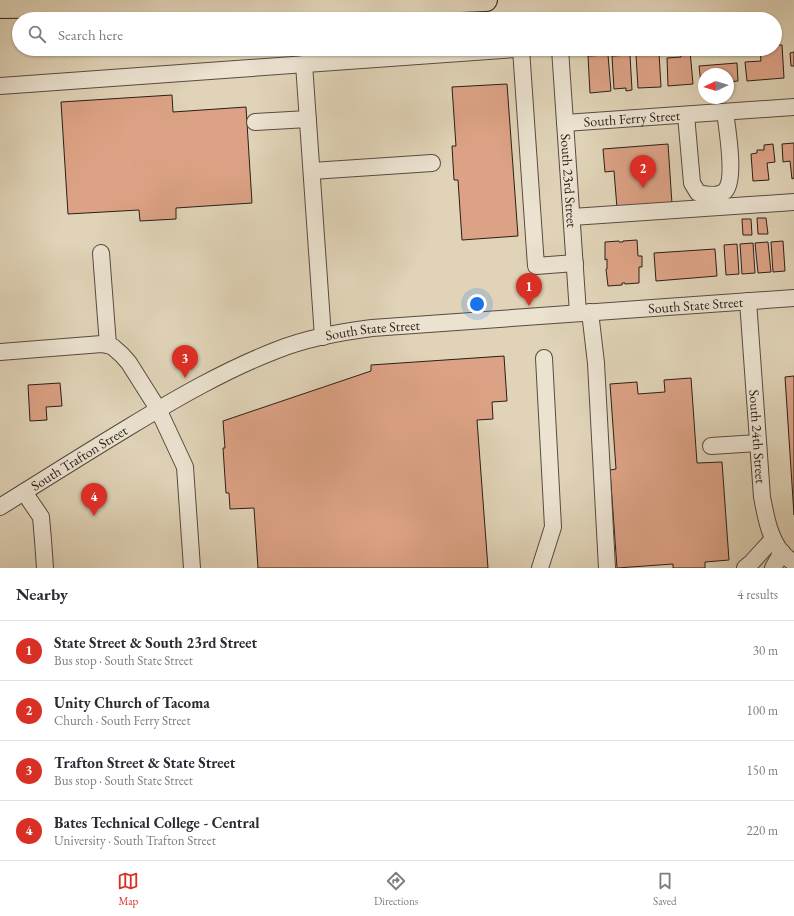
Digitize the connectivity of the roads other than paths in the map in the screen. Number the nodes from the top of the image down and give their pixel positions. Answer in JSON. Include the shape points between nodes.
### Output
{"nodes":[{"id":1,"x":179,"y":0,"type":"edge"},
{"id":2,"x":486,"y":0,"type":"edge"},
{"id":3,"x":158,"y":5,"type":"junction"},
{"id":4,"x":0,"y":7,"type":"edge"},
{"id":5,"x":417,"y":56,"type":"edge"},
{"id":6,"x":521,"y":56,"type":"edge"},
{"id":7,"x":560,"y":56,"type":"edge"},
{"id":8,"x":304,"y":64,"type":"junction"},
{"id":9,"x":0,"y":86,"type":"edge"},
{"id":10,"x":794,"y":107,"type":"edge"},
{"id":11,"x":725,"y":112,"type":"junction"},
{"id":12,"x":686,"y":114,"type":"junction"},
{"id":13,"x":308,"y":119,"type":"junction"},
{"id":14,"x":255,"y":122,"type":"dead end"},
{"id":15,"x":565,"y":123,"type":"junction"},
{"id":16,"x":432,"y":163,"type":"dead end"},
{"id":17,"x":312,"y":171,"type":"junction"},
{"id":18,"x":794,"y":202,"type":"edge"},
{"id":19,"x":572,"y":217,"type":"junction"},
{"id":20,"x":101,"y":253,"type":"dead end"},
{"id":21,"x":575,"y":263,"type":"junction"},
{"id":22,"x":794,"y":298,"type":"edge"},
{"id":23,"x":748,"y":301,"type":"junction"},
{"id":24,"x":584,"y":313,"type":"junction"},
{"id":25,"x":323,"y":336,"type":"junction"},
{"id":26,"x":108,"y":345,"type":"junction"},
{"id":27,"x":0,"y":347,"type":"edge"},
{"id":28,"x":544,"y":358,"type":"dead end"},
{"id":29,"x":158,"y":409,"type":"junction"},
{"id":30,"x":758,"y":443,"type":"junction"},
{"id":31,"x":711,"y":446,"type":"dead end"},
{"id":32,"x":24,"y":492,"type":"junction"},
{"id":33,"x":0,"y":507,"type":"edge"},
{"id":34,"x":773,"y":539,"type":"junction"},
{"id":35,"x":782,"y":552,"type":"junction"},
{"id":36,"x":794,"y":564,"type":"edge"},
{"id":37,"x":45,"y":568,"type":"edge"},
{"id":38,"x":192,"y":568,"type":"edge"},
{"id":39,"x":540,"y":568,"type":"edge"},
{"id":40,"x":607,"y":568,"type":"edge"},
{"id":41,"x":745,"y":568,"type":"edge"},
{"id":42,"x":773,"y":568,"type":"edge"}],
"edges":[{"from":1,"to":3,"type":"highway"},
{"from":2,"to":3,"type":"highway","via":[[192,11]]},
{"from":3,"to":4,"type":"highway"},
{"from":5,"to":8,"type":"street"},
{"from":6,"to":21,"type":"street","via":[[536,266]]},
{"from":7,"to":15,"type":"street","name":"South 23rd Street"},
{"from":8,"to":9,"type":"street"},
{"from":8,"to":13,"type":"street"},
{"from":10,"to":11,"type":"street","name":"South Ferry Street"},
{"from":11,"to":12,"type":"street","name":"South Ferry Street"},
{"from":11,"to":12,"type":"street","via":[[731,162],[730,179],[728,188],[716,195],[698,193],[692,183]]},
{"from":12,"to":15,"type":"street","name":"South Ferry Street"},
{"from":13,"to":14,"type":"street"},
{"from":13,"to":17,"type":"street"},
{"from":15,"to":19,"type":"street","name":"South 23rd Street"},
{"from":16,"to":17,"type":"street"},
{"from":17,"to":25,"type":"street"},
{"from":18,"to":19,"type":"street"},
{"from":19,"to":21,"type":"street","name":"South 23rd Street"},
{"from":20,"to":26,"type":"street"},
{"from":21,"to":24,"type":"street","name":"South 23rd Street"},
{"from":22,"to":23,"type":"street","name":"South State Street"},
{"from":23,"to":24,"type":"street","name":"South State Street"},
{"from":23,"to":30,"type":"street","name":"South 24th Street"},
{"from":24,"to":25,"type":"street","name":"South State Street","via":[[372,328]]},
{"from":24,"to":40,"type":"street","name":"South 23rd Street","via":[[596,363]]},
{"from":25,"to":29,"type":"street","name":"South State Street","via":[[278,349],[241,365]]},
{"from":26,"to":27,"type":"street"},
{"from":26,"to":29,"type":"street","via":[[116,349],[129,363]]},
{"from":28,"to":39,"type":"street","via":[[553,527]]},
{"from":29,"to":32,"type":"street","name":"South Trafton Street"},
{"from":29,"to":38,"type":"street","via":[[185,467]]},
{"from":30,"to":31,"type":"street"},
{"from":30,"to":34,"type":"street","name":"South 24th Street","via":[[762,497]]},
{"from":32,"to":33,"type":"street","name":"South Trafton Street"},
{"from":32,"to":37,"type":"street","via":[[41,517]]},
{"from":34,"to":35,"type":"street","name":"South 24th Street"},
{"from":34,"to":41,"type":"street"},
{"from":35,"to":36,"type":"street","name":"South 24th Street"},
{"from":35,"to":42,"type":"street"}]}
